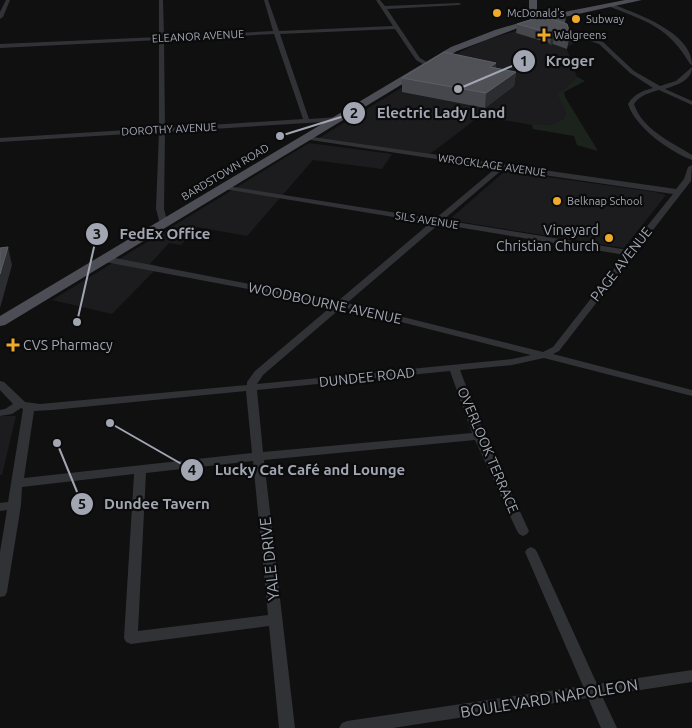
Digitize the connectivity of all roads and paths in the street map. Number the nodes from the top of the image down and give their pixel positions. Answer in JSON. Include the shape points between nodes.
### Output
{"nodes":[{"id":1,"x":8,"y":0,"type":"edge"},
{"id":2,"x":161,"y":0,"type":"edge"},
{"id":3,"x":266,"y":0,"type":"edge"},
{"id":4,"x":378,"y":0,"type":"edge"},
{"id":5,"x":532,"y":0,"type":"edge"},
{"id":6,"x":637,"y":0,"type":"edge"},
{"id":7,"x":459,"y":4,"type":"dead end"},
{"id":8,"x":610,"y":5,"type":"junction"},
{"id":9,"x":384,"y":8,"type":"junction"},
{"id":10,"x":0,"y":17,"type":"edge"},
{"id":11,"x":542,"y":22,"type":"junction"},
{"id":12,"x":552,"y":26,"type":"edge"},
{"id":13,"x":397,"y":27,"type":"junction"},
{"id":14,"x":276,"y":33,"type":"junction"},
{"id":15,"x":161,"y":38,"type":"junction"},
{"id":16,"x":0,"y":46,"type":"edge"},
{"id":17,"x":692,"y":63,"type":"edge"},
{"id":18,"x":428,"y":65,"type":"junction"},
{"id":19,"x":692,"y":69,"type":"edge"},
{"id":20,"x":659,"y":89,"type":"junction"},
{"id":21,"x":692,"y":103,"type":"edge"},
{"id":22,"x":339,"y":119,"type":"junction"},
{"id":23,"x":304,"y":121,"type":"junction"},
{"id":24,"x":162,"y":130,"type":"junction"},
{"id":25,"x":310,"y":136,"type":"junction"},
{"id":26,"x":0,"y":140,"type":"edge"},
{"id":27,"x":692,"y":158,"type":"edge"},
{"id":28,"x":501,"y":166,"type":"junction"},
{"id":29,"x":692,"y":167,"type":"edge"},
{"id":30,"x":224,"y":187,"type":"junction"},
{"id":31,"x":678,"y":192,"type":"junction"},
{"id":32,"x":438,"y":221,"type":"junction"},
{"id":33,"x":164,"y":224,"type":"junction"},
{"id":34,"x":630,"y":253,"type":"junction"},
{"id":35,"x":105,"y":259,"type":"junction"},
{"id":36,"x":341,"y":304,"type":"junction"},
{"id":37,"x":0,"y":322,"type":"edge"},
{"id":38,"x":544,"y":356,"type":"junction"},
{"id":39,"x":454,"y":368,"type":"junction"},
{"id":40,"x":0,"y":384,"type":"edge"},
{"id":41,"x":250,"y":389,"type":"junction"},
{"id":42,"x":692,"y":393,"type":"edge"},
{"id":43,"x":28,"y":407,"type":"junction"},
{"id":44,"x":0,"y":413,"type":"edge"},
{"id":45,"x":478,"y":436,"type":"junction"},
{"id":46,"x":259,"y":457,"type":"junction"},
{"id":47,"x":140,"y":470,"type":"junction"},
{"id":48,"x":19,"y":483,"type":"junction"},
{"id":49,"x":15,"y":505,"type":"junction"},
{"id":50,"x":0,"y":506,"type":"edge"},
{"id":51,"x":523,"y":531,"type":"dead end"},
{"id":52,"x":531,"y":552,"type":"dead end"},
{"id":53,"x":0,"y":592,"type":"edge"},
{"id":54,"x":276,"y":620,"type":"junction"},
{"id":55,"x":692,"y":676,"type":"edge"},
{"id":56,"x":593,"y":691,"type":"junction"},
{"id":57,"x":287,"y":728,"type":"edge"},
{"id":58,"x":347,"y":728,"type":"edge"},
{"id":59,"x":609,"y":728,"type":"edge"}],
"edges":[{"from":1,"to":10,"type":"street"},
{"from":2,"to":15,"type":"street"},
{"from":3,"to":14,"type":"street"},
{"from":4,"to":9,"type":"street"},
{"from":5,"to":11,"type":"main road","via":[[534,16]]},
{"from":6,"to":8,"type":"main road","name":"BARDSTOWN ROAD"},
{"from":7,"to":9,"type":"street"},
{"from":8,"to":11,"type":"main road","name":"BARDSTOWN ROAD"},
{"from":8,"to":17,"type":"street","via":[[663,28],[680,43]]},
{"from":9,"to":13,"type":"street"},
{"from":11,"to":18,"type":"main road","name":"BARDSTOWN ROAD","via":[[469,43]]},
{"from":12,"to":20,"type":"street","via":[[601,43],[632,72]]},
{"from":13,"to":14,"type":"street","name":"ELEANOR AVENUE"},
{"from":13,"to":18,"type":"street","via":[[418,59]]},
{"from":14,"to":15,"type":"street","name":"ELEANOR AVENUE"},
{"from":14,"to":23,"type":"street"},
{"from":15,"to":16,"type":"street","name":"ELEANOR AVENUE"},
{"from":15,"to":24,"type":"street"},
{"from":18,"to":22,"type":"main road","name":"BARDSTOWN ROAD"},
{"from":19,"to":20,"type":"street","via":[[671,86]]},
{"from":20,"to":21,"type":"street"},
{"from":20,"to":27,"type":"street","via":[[634,98],[632,110],[648,130]]},
{"from":22,"to":23,"type":"street","name":"DOROTHY AVENUE"},
{"from":22,"to":25,"type":"main road","name":"BARDSTOWN ROAD"},
{"from":23,"to":24,"type":"street","name":"DOROTHY AVENUE"},
{"from":23,"to":25,"type":"street"},
{"from":24,"to":26,"type":"street","name":"DOROTHY AVENUE"},
{"from":24,"to":33,"type":"street","via":[[160,209]]},
{"from":25,"to":28,"type":"street","name":"WROCKLAGE AVENUE"},
{"from":25,"to":30,"type":"main road","name":"BARDSTOWN ROAD"},
{"from":28,"to":31,"type":"street","name":"WROCKLAGE AVENUE"},
{"from":28,"to":32,"type":"street"},
{"from":29,"to":31,"type":"street","name":"PAGE AVENUE"},
{"from":30,"to":32,"type":"street","name":"SILS AVENUE"},
{"from":30,"to":33,"type":"main road","name":"BARDSTOWN ROAD"},
{"from":31,"to":34,"type":"street","name":"PAGE AVENUE"},
{"from":32,"to":34,"type":"street","name":"SILS AVENUE"},
{"from":32,"to":36,"type":"street"},
{"from":33,"to":35,"type":"main road","name":"BARDSTOWN ROAD"},
{"from":34,"to":38,"type":"street","name":"PAGE AVENUE","via":[[556,349]]},
{"from":35,"to":36,"type":"street","name":"WOODBOURNE AVENUE"},
{"from":35,"to":37,"type":"main road","name":"BARDSTOWN ROAD"},
{"from":36,"to":38,"type":"street","name":"WOODBOURNE AVENUE"},
{"from":36,"to":41,"type":"street","via":[[259,373]]},
{"from":38,"to":39,"type":"street","name":"DUNDEE ROAD"},
{"from":38,"to":42,"type":"street","name":"DUNDEE ROAD"},
{"from":39,"to":41,"type":"street","name":"DUNDEE ROAD"},
{"from":39,"to":45,"type":"street","name":"OVERLOOK TERRACE"},
{"from":40,"to":43,"type":"street"},
{"from":41,"to":43,"type":"street","name":"DUNDEE ROAD"},
{"from":41,"to":46,"type":"street","name":"YALE DRIVE"},
{"from":43,"to":44,"type":"street","name":"DUNDEE ROAD"},
{"from":43,"to":48,"type":"street"},
{"from":45,"to":46,"type":"street"},
{"from":45,"to":51,"type":"street","name":"OVERLOOK TERRACE"},
{"from":46,"to":47,"type":"street"},
{"from":46,"to":54,"type":"street","name":"YALE DRIVE"},
{"from":47,"to":48,"type":"street"},
{"from":47,"to":54,"type":"street","via":[[131,638]]},
{"from":48,"to":49,"type":"street"},
{"from":49,"to":50,"type":"street"},
{"from":49,"to":53,"type":"street"},
{"from":52,"to":56,"type":"street"},
{"from":54,"to":57,"type":"street","name":"YALE DRIVE"},
{"from":55,"to":56,"type":"street","name":"BOULEVARD NAPOLEON"},
{"from":56,"to":58,"type":"street","name":"BOULEVARD NAPOLEON"},
{"from":56,"to":59,"type":"street"}]}
